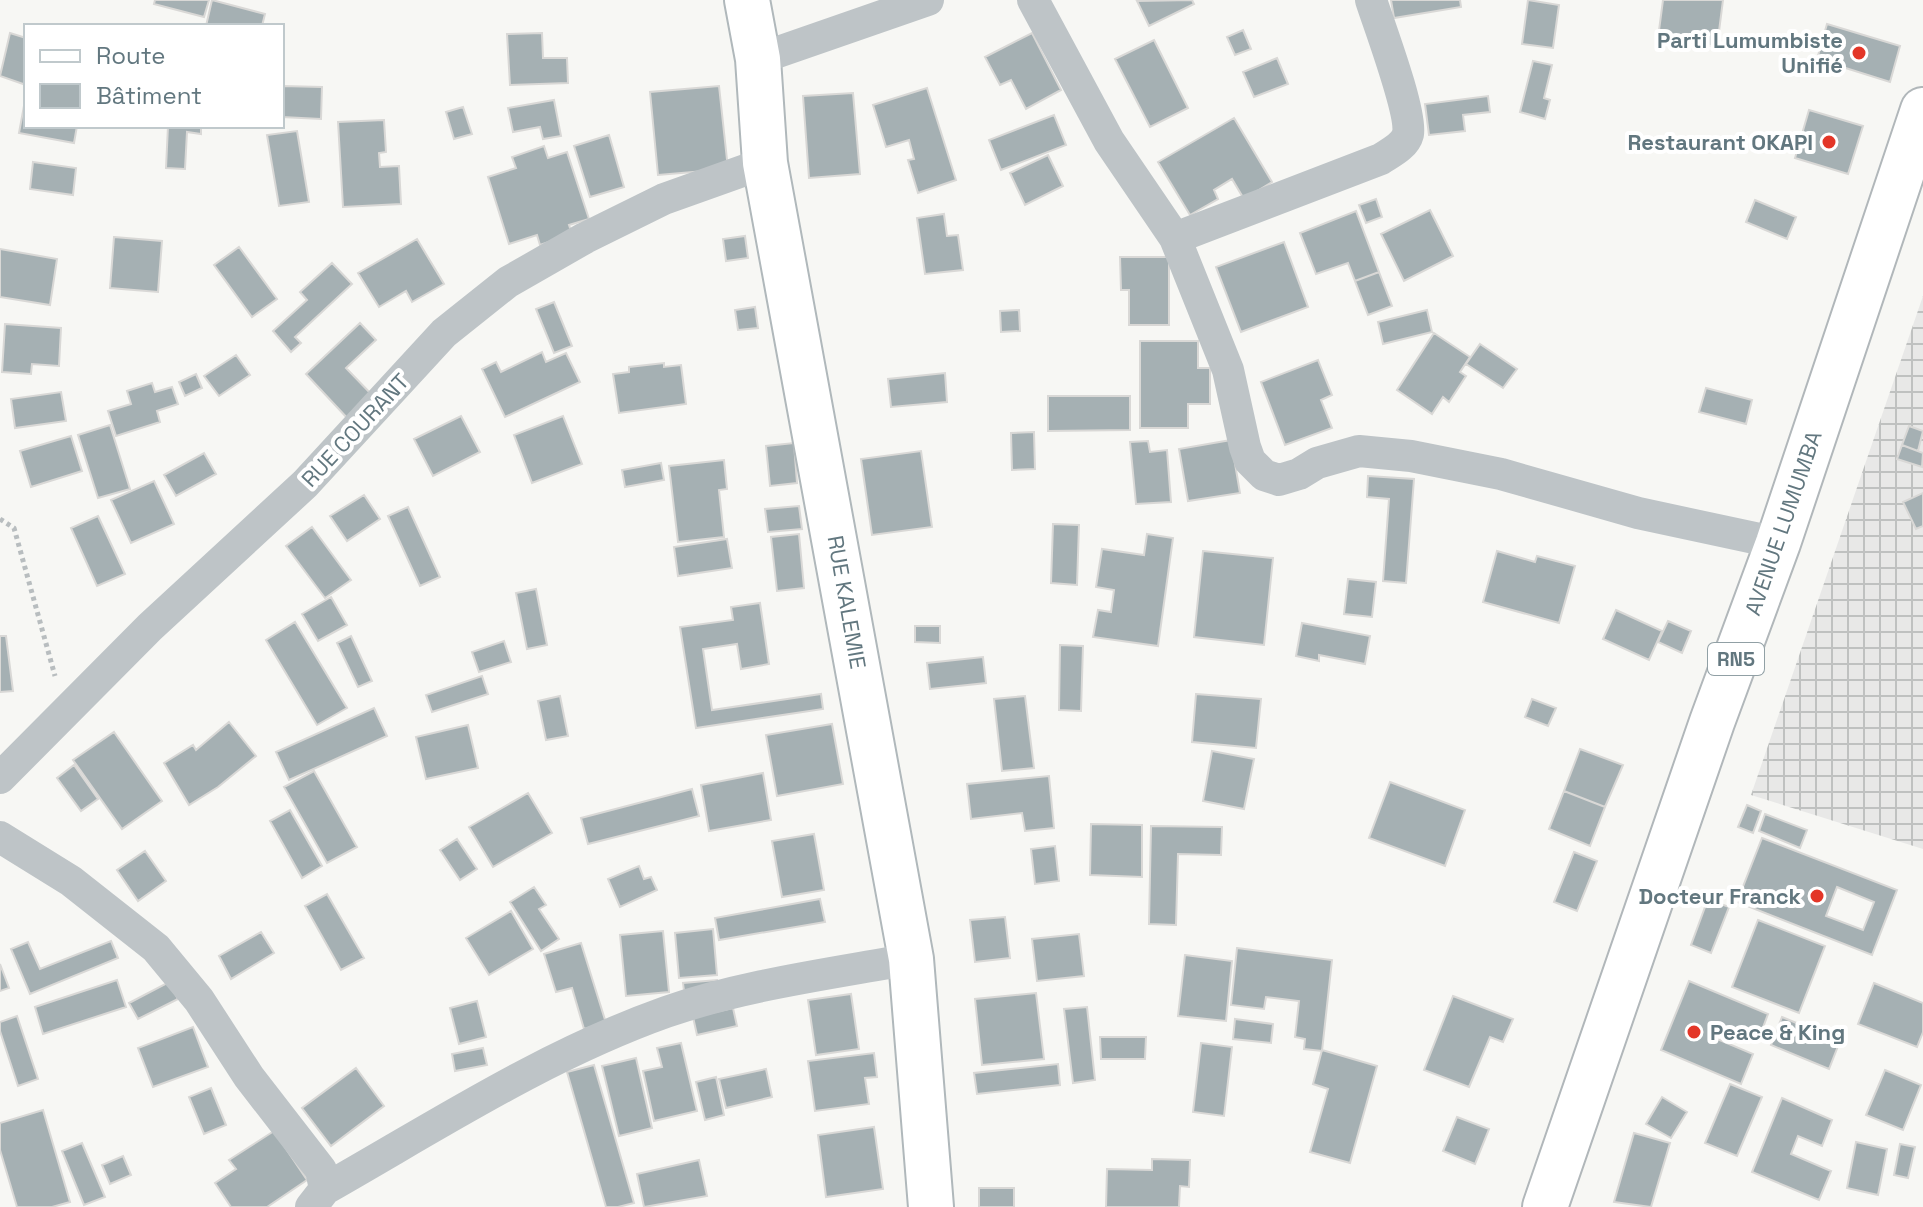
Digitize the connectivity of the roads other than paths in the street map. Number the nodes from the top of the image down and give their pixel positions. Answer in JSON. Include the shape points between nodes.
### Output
{"nodes":[{"id":1,"x":747,"y":0,"type":"edge"},
{"id":2,"x":928,"y":0,"type":"edge"},
{"id":3,"x":1033,"y":0,"type":"edge"},
{"id":4,"x":1371,"y":0,"type":"edge"},
{"id":5,"x":758,"y":59,"type":"junction"},
{"id":6,"x":1923,"y":110,"type":"edge"},
{"id":7,"x":765,"y":163,"type":"junction"},
{"id":8,"x":1175,"y":238,"type":"junction"},
{"id":9,"x":1778,"y":543,"type":"junction"},
{"id":10,"x":0,"y":778,"type":"edge"},
{"id":11,"x":0,"y":837,"type":"edge"},
{"id":12,"x":911,"y":959,"type":"junction"},
{"id":13,"x":318,"y":1198,"type":"edge"},
{"id":14,"x":931,"y":1207,"type":"edge"},
{"id":15,"x":1545,"y":1207,"type":"edge"}],
"edges":[{"from":1,"to":5,"type":"main road","name":"RUE KALEMIE"},
{"from":2,"to":5,"type":"street"},
{"from":3,"to":8,"type":"street","via":[[1109,141]]},
{"from":4,"to":8,"type":"street","via":[[1405,111],[1408,134],[1399,147],[1381,159]]},
{"from":5,"to":7,"type":"main road","name":"RUE KALEMIE"},
{"from":6,"to":9,"type":"main road","name":"AVENUE LUMUMBA","number":"RN5"},
{"from":7,"to":10,"type":"street","name":"RUE COURANT","via":[[664,199],[508,282],[444,333],[305,484],[150,627]]},
{"from":7,"to":12,"type":"main road","name":"RUE KALEMIE"},
{"from":8,"to":9,"type":"street","via":[[1228,370],[1250,461],[1264,475],[1279,480],[1359,451],[1411,456]]},
{"from":9,"to":15,"type":"main road","name":"AVENUE LUMUMBA","number":"RN5"},
{"from":11,"to":13,"type":"street","via":[[71,881],[156,948],[321,1170]]},
{"from":12,"to":13,"type":"street","via":[[780,983],[668,1012],[557,1057]]},
{"from":12,"to":14,"type":"main road","name":"RUE KALEMIE"}]}
